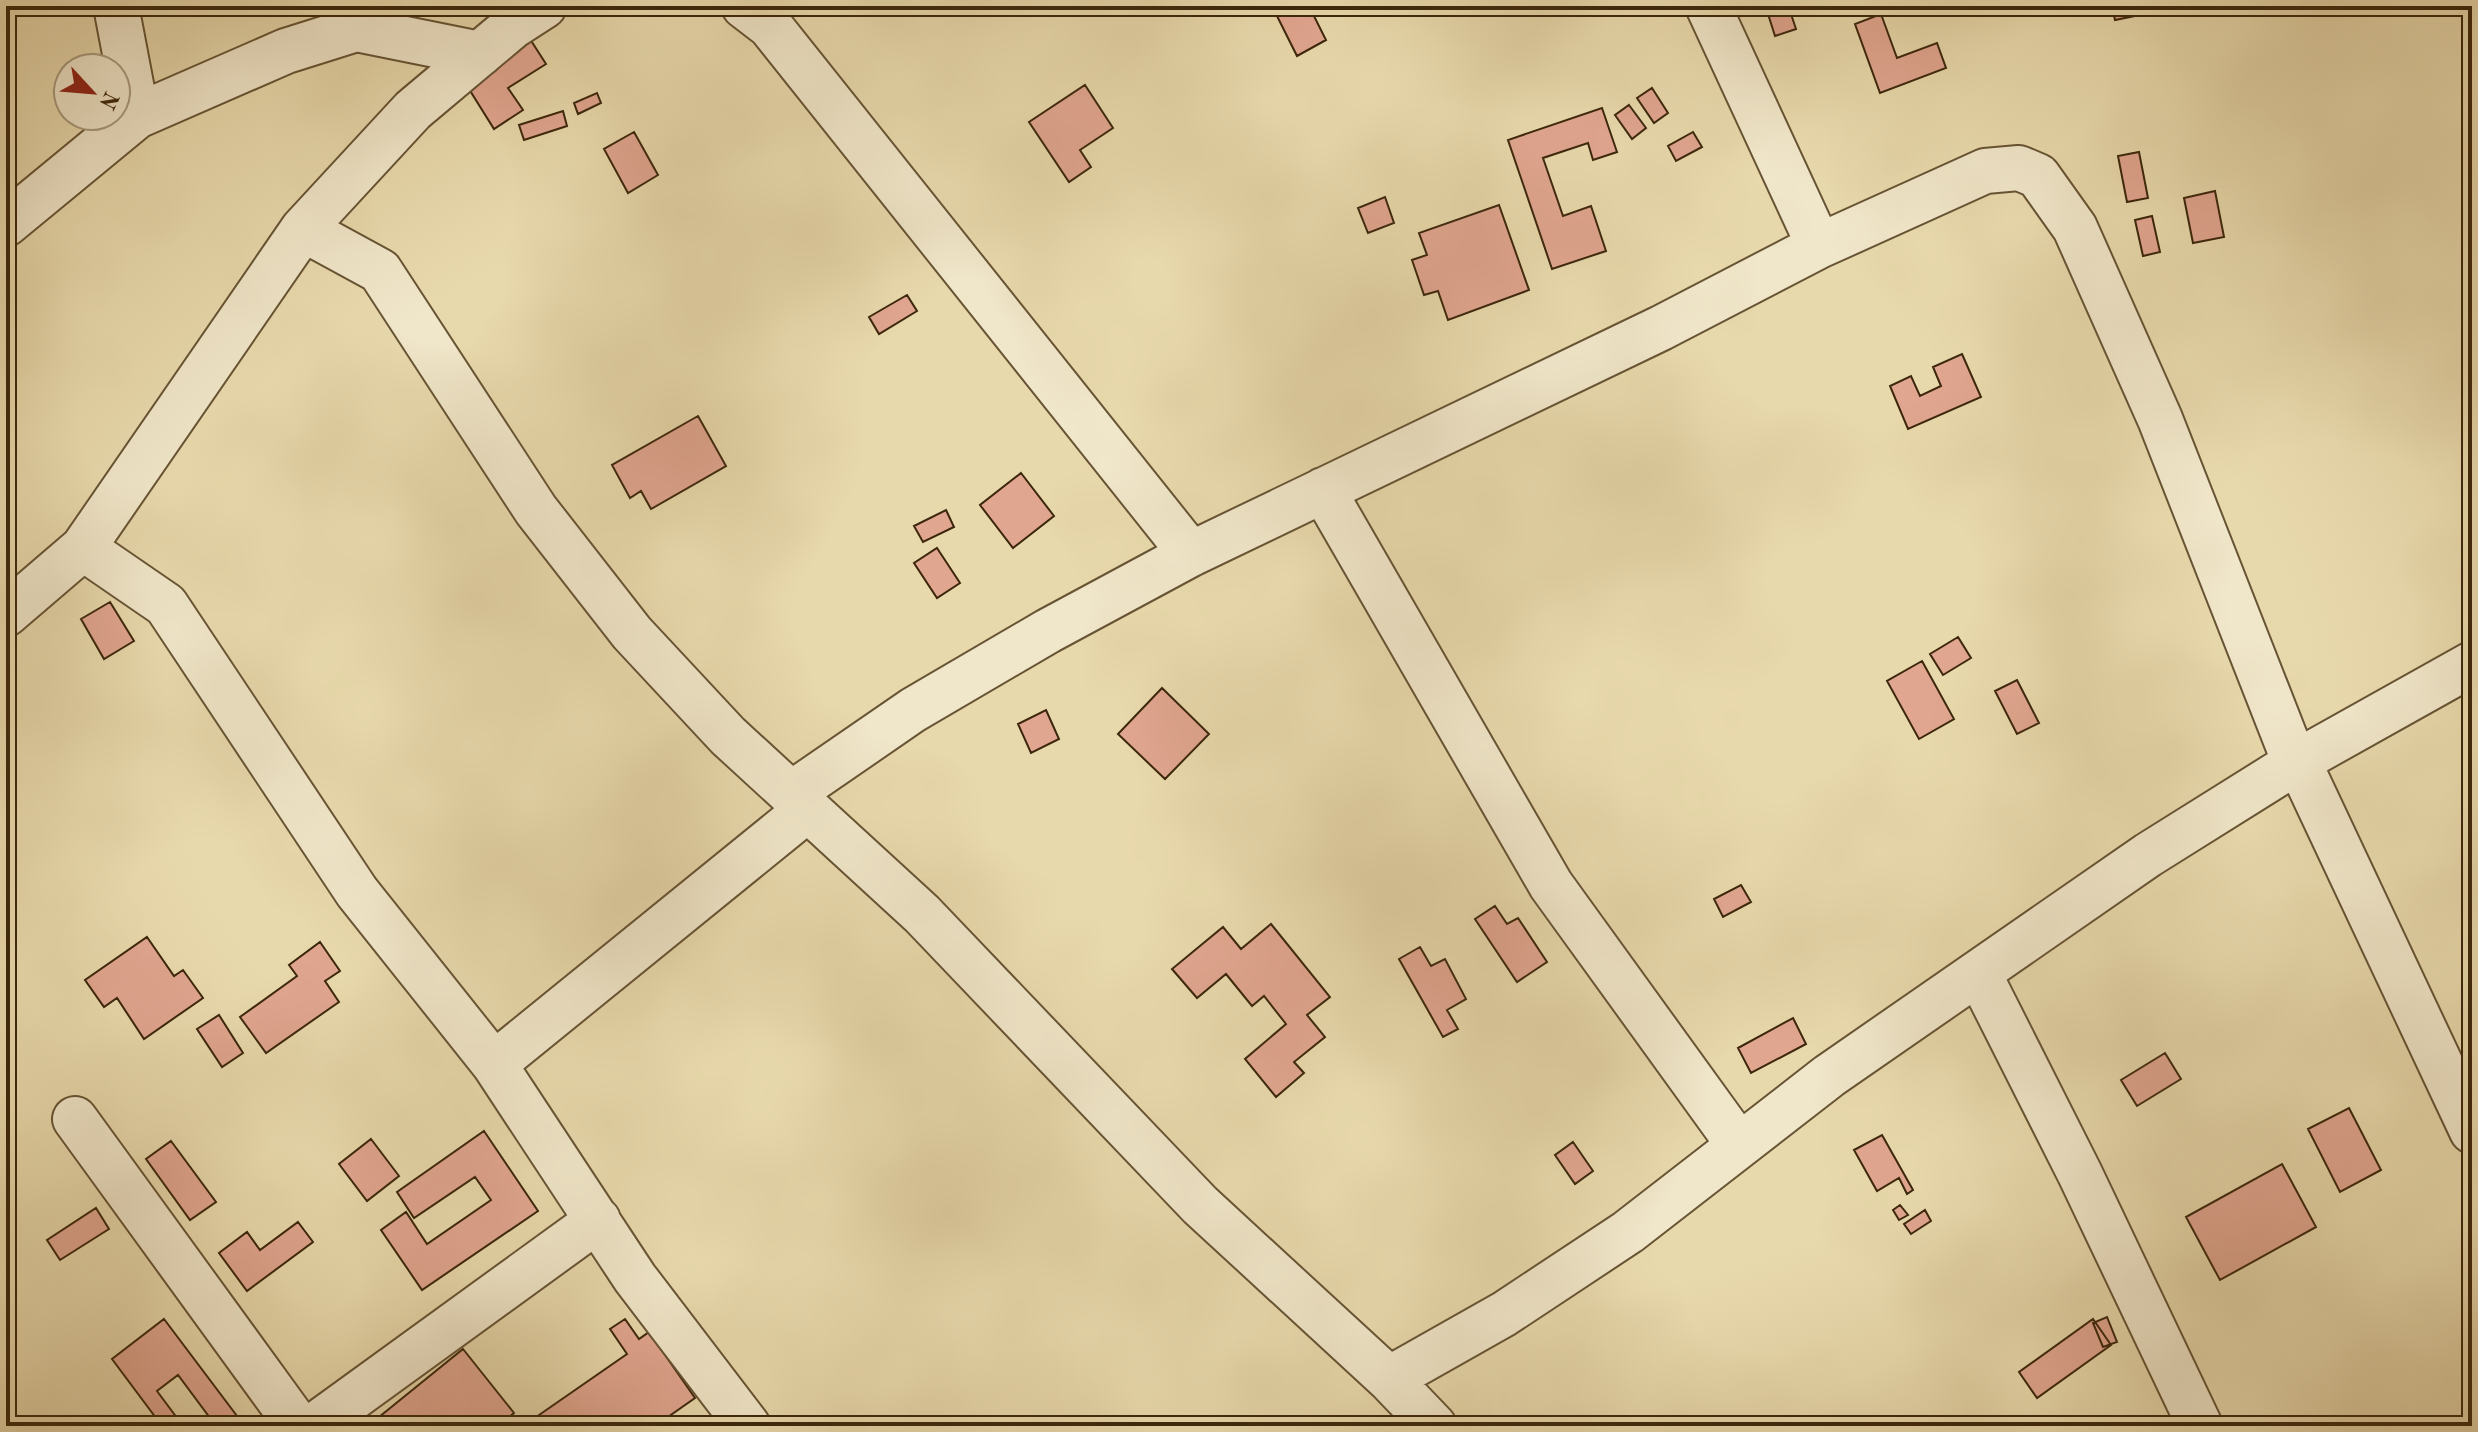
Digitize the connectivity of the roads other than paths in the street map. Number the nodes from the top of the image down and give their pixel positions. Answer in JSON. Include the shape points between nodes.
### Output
{"nodes":[{"id":1,"x":116,"y":6,"type":"edge"},
{"id":2,"x":544,"y":6,"type":"edge"},
{"id":3,"x":744,"y":6,"type":"edge"},
{"id":4,"x":1708,"y":6,"type":"edge"},
{"id":5,"x":480,"y":54,"type":"junction"},
{"id":6,"x":137,"y":116,"type":"junction"},
{"id":7,"x":6,"y":224,"type":"edge"},
{"id":8,"x":303,"y":229,"type":"junction"},
{"id":9,"x":1819,"y":246,"type":"junction"},
{"id":10,"x":1323,"y":490,"type":"junction"},
{"id":11,"x":83,"y":548,"type":"junction"},
{"id":12,"x":1191,"y":554,"type":"junction"},
{"id":13,"x":6,"y":614,"type":"edge"},
{"id":14,"x":2472,"y":664,"type":"edge"},
{"id":15,"x":2295,"y":763,"type":"junction"},
{"id":16,"x":800,"y":802,"type":"junction"},
{"id":17,"x":1979,"y":974,"type":"junction"},
{"id":18,"x":494,"y":1064,"type":"junction"},
{"id":19,"x":75,"y":1119,"type":"dead end"},
{"id":20,"x":2472,"y":1131,"type":"edge"},
{"id":21,"x":1739,"y":1145,"type":"junction"},
{"id":22,"x":598,"y":1220,"type":"junction"},
{"id":23,"x":1389,"y":1379,"type":"junction"},
{"id":24,"x":298,"y":1426,"type":"edge"},
{"id":25,"x":314,"y":1426,"type":"edge"},
{"id":26,"x":748,"y":1426,"type":"edge"},
{"id":27,"x":1434,"y":1426,"type":"edge"},
{"id":28,"x":2200,"y":1426,"type":"edge"}],
"edges":[{"from":1,"to":6,"type":"street"},
{"from":2,"to":5,"type":"street"},
{"from":3,"to":12,"type":"street","via":[[770,26]]},
{"from":4,"to":9,"type":"street"},
{"from":5,"to":6,"type":"street","via":[[356,29],[286,51]]},
{"from":5,"to":8,"type":"street","via":[[413,110]]},
{"from":6,"to":7,"type":"street"},
{"from":8,"to":11,"type":"street"},
{"from":8,"to":16,"type":"street","via":[[380,271],[536,510],[632,633],[728,736]]},
{"from":9,"to":10,"type":"street"},
{"from":9,"to":15,"type":"street","via":[[1985,171],[2019,168],[2038,176],[2075,228],[2160,419]]},
{"from":10,"to":12,"type":"street"},
{"from":10,"to":21,"type":"street","via":[[1551,885]]},
{"from":11,"to":13,"type":"street"},
{"from":11,"to":18,"type":"street","via":[[166,605],[357,892]]},
{"from":12,"to":16,"type":"street","via":[[913,710]]},
{"from":14,"to":15,"type":"street"},
{"from":15,"to":17,"type":"street","via":[[2148,855]]},
{"from":15,"to":20,"type":"street"},
{"from":16,"to":18,"type":"street"},
{"from":16,"to":23,"type":"street","via":[[922,914],[1200,1205]]},
{"from":17,"to":21,"type":"street"},
{"from":17,"to":28,"type":"street"},
{"from":18,"to":22,"type":"street"},
{"from":19,"to":24,"type":"street"},
{"from":21,"to":23,"type":"street","via":[[1628,1232],[1504,1314]]},
{"from":22,"to":25,"type":"street"},
{"from":22,"to":26,"type":"street","via":[[635,1278]]},
{"from":23,"to":27,"type":"street"}]}
